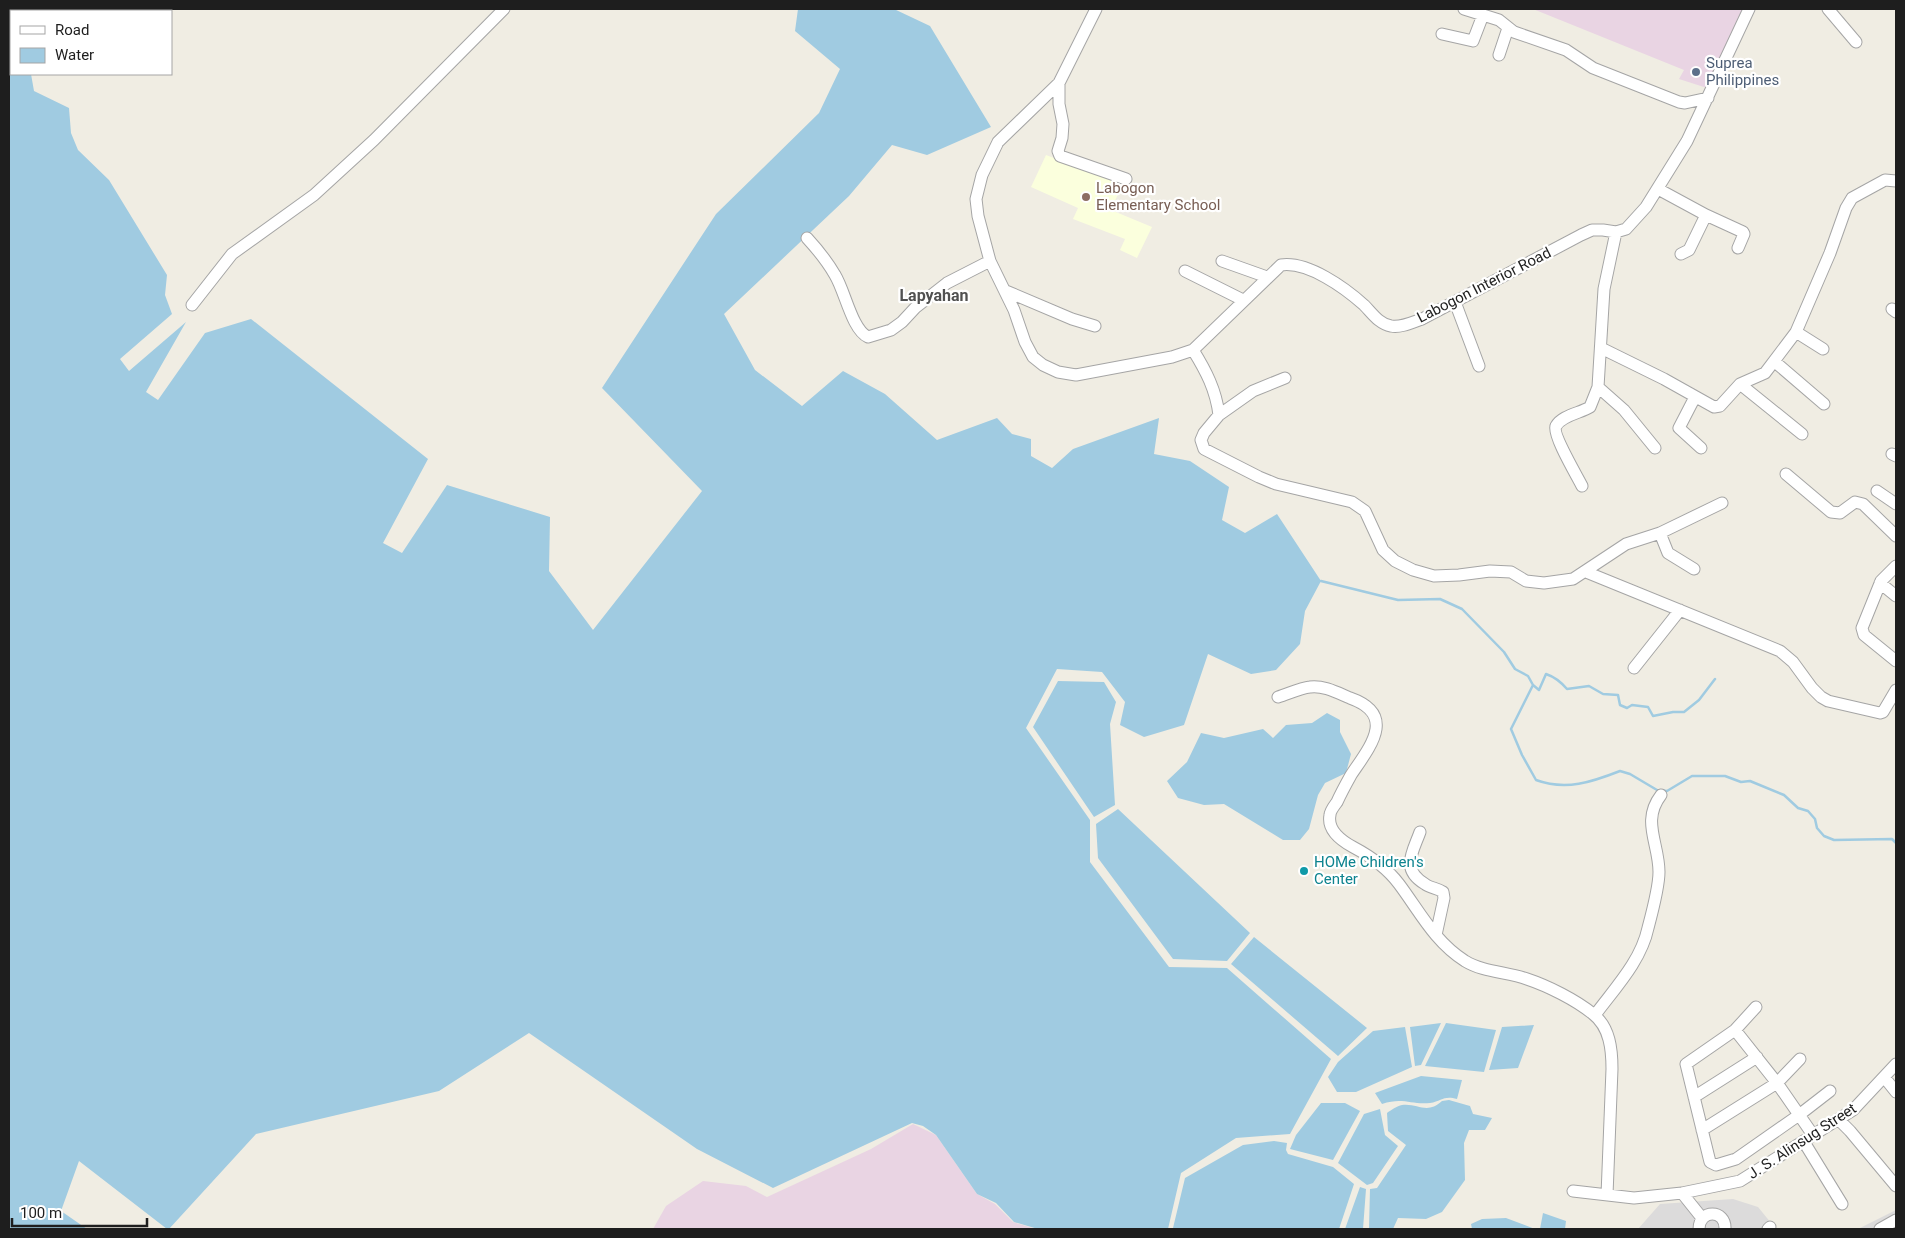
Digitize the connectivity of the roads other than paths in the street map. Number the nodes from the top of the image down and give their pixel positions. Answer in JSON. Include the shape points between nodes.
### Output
{"nodes":[{"id":1,"x":504,"y":9,"type":"edge"},
{"id":2,"x":1096,"y":9,"type":"edge"},
{"id":3,"x":1464,"y":9,"type":"edge"},
{"id":4,"x":1749,"y":9,"type":"edge"},
{"id":5,"x":1828,"y":9,"type":"edge"},
{"id":6,"x":1484,"y":14,"type":"junction"},
{"id":7,"x":1508,"y":28,"type":"junction"},
{"id":8,"x":1442,"y":34,"type":"dead end"},
{"id":9,"x":1856,"y":42,"type":"dead end"},
{"id":10,"x":1499,"y":55,"type":"dead end"},
{"id":11,"x":1059,"y":82,"type":"junction"},
{"id":12,"x":1708,"y":98,"type":"junction"},
{"id":13,"x":1126,"y":179,"type":"dead end"},
{"id":14,"x":1896,"y":181,"type":"edge"},
{"id":15,"x":1658,"y":189,"type":"junction"},
{"id":16,"x":1706,"y":215,"type":"junction"},
{"id":17,"x":1616,"y":232,"type":"junction"},
{"id":18,"x":807,"y":238,"type":"dead end"},
{"id":19,"x":1738,"y":248,"type":"dead end"},
{"id":20,"x":1681,"y":254,"type":"dead end"},
{"id":21,"x":990,"y":261,"type":"junction"},
{"id":22,"x":1222,"y":261,"type":"dead end"},
{"id":23,"x":1185,"y":271,"type":"dead end"},
{"id":24,"x":1267,"y":277,"type":"junction"},
{"id":25,"x":1006,"y":291,"type":"junction"},
{"id":26,"x":1244,"y":300,"type":"junction"},
{"id":27,"x":1455,"y":302,"type":"junction"},
{"id":28,"x":192,"y":305,"type":"dead end"},
{"id":29,"x":1095,"y":326,"type":"dead end"},
{"id":30,"x":1796,"y":332,"type":"junction"},
{"id":31,"x":1601,"y":348,"type":"junction"},
{"id":32,"x":1822,"y":349,"type":"dead end"},
{"id":33,"x":1193,"y":350,"type":"junction"},
{"id":34,"x":1775,"y":362,"type":"junction"},
{"id":35,"x":1479,"y":366,"type":"dead end"},
{"id":36,"x":1285,"y":378,"type":"dead end"},
{"id":37,"x":1740,"y":384,"type":"junction"},
{"id":38,"x":1598,"y":387,"type":"junction"},
{"id":39,"x":1694,"y":397,"type":"junction"},
{"id":40,"x":1824,"y":404,"type":"dead end"},
{"id":41,"x":1219,"y":415,"type":"junction"},
{"id":42,"x":1802,"y":434,"type":"dead end"},
{"id":43,"x":1655,"y":448,"type":"dead end"},
{"id":44,"x":1701,"y":448,"type":"dead end"},
{"id":45,"x":1786,"y":474,"type":"dead end"},
{"id":46,"x":1582,"y":486,"type":"dead end"},
{"id":47,"x":1877,"y":491,"type":"dead end"},
{"id":48,"x":1722,"y":503,"type":"dead end"},
{"id":49,"x":1896,"y":504,"type":"edge"},
{"id":50,"x":1660,"y":533,"type":"junction"},
{"id":51,"x":1896,"y":536,"type":"edge"},
{"id":52,"x":1896,"y":566,"type":"edge"},
{"id":53,"x":1694,"y":569,"type":"dead end"},
{"id":54,"x":1586,"y":572,"type":"junction"},
{"id":55,"x":1880,"y":583,"type":"junction"},
{"id":56,"x":1896,"y":596,"type":"edge"},
{"id":57,"x":1680,"y":610,"type":"junction"},
{"id":58,"x":1896,"y":661,"type":"edge"},
{"id":59,"x":1634,"y":668,"type":"dead end"},
{"id":60,"x":1896,"y":690,"type":"edge"},
{"id":61,"x":1278,"y":698,"type":"dead end"},
{"id":62,"x":1662,"y":795,"type":"dead end"},
{"id":63,"x":1420,"y":832,"type":"dead end"},
{"id":64,"x":1436,"y":935,"type":"junction"},
{"id":65,"x":1756,"y":1007,"type":"dead end"},
{"id":66,"x":1595,"y":1015,"type":"junction"},
{"id":67,"x":1735,"y":1030,"type":"junction"},
{"id":68,"x":1757,"y":1057,"type":"junction"},
{"id":69,"x":1800,"y":1059,"type":"dead end"},
{"id":70,"x":1896,"y":1064,"type":"edge"},
{"id":71,"x":1884,"y":1077,"type":"junction"},
{"id":72,"x":1777,"y":1083,"type":"junction"},
{"id":73,"x":1830,"y":1091,"type":"dead end"},
{"id":74,"x":1896,"y":1092,"type":"edge"},
{"id":75,"x":1694,"y":1097,"type":"junction"},
{"id":76,"x":1799,"y":1115,"type":"junction"},
{"id":77,"x":1839,"y":1120,"type":"junction"},
{"id":78,"x":1702,"y":1130,"type":"junction"},
{"id":79,"x":1809,"y":1138,"type":"junction"},
{"id":80,"x":1896,"y":1186,"type":"edge"},
{"id":81,"x":1573,"y":1192,"type":"dead end"},
{"id":82,"x":1682,"y":1193,"type":"junction"},
{"id":83,"x":1606,"y":1195,"type":"junction"},
{"id":84,"x":1842,"y":1204,"type":"dead end"},
{"id":85,"x":1702,"y":1218,"type":"junction"},
{"id":86,"x":1896,"y":1220,"type":"edge"},
{"id":87,"x":1699,"y":1229,"type":"edge"},
{"id":88,"x":1726,"y":1229,"type":"edge"},
{"id":89,"x":1880,"y":1229,"type":"edge"}],
"edges":[{"from":1,"to":28,"type":"street","via":[[374,140],[314,194],[232,254]]},
{"from":2,"to":11,"type":"street","name":"Labogon Interior Road"},
{"from":3,"to":6,"type":"street"},
{"from":4,"to":12,"type":"street"},
{"from":5,"to":9,"type":"street"},
{"from":6,"to":7,"type":"street"},
{"from":6,"to":8,"type":"street","via":[[1473,40]]},
{"from":7,"to":10,"type":"street"},
{"from":7,"to":12,"type":"street","via":[[1566,50],[1593,68],[1679,102]]},
{"from":11,"to":13,"type":"street","via":[[1063,124],[1060,156]]},
{"from":11,"to":21,"type":"street","name":"Labogon Interior Road","via":[[998,142],[982,175],[976,199]]},
{"from":12,"to":15,"type":"street"},
{"from":14,"to":30,"type":"street","via":[[1885,180],[1852,198]]},
{"from":15,"to":16,"type":"street"},
{"from":15,"to":17,"type":"street","via":[[1626,229]]},
{"from":16,"to":19,"type":"street","via":[[1743,232]]},
{"from":16,"to":20,"type":"street","via":[[1689,250]]},
{"from":17,"to":27,"type":"street","name":"Labogon Interior Road","via":[[1592,230]]},
{"from":17,"to":31,"type":"street","via":[[1604,289]]},
{"from":18,"to":21,"type":"street","via":[[836,277],[856,325],[862,335],[868,337],[891,330],[947,283]]},
{"from":21,"to":25,"type":"street","name":"Labogon Interior Road"},
{"from":22,"to":24,"type":"street"},
{"from":23,"to":26,"type":"street"},
{"from":24,"to":26,"type":"street","name":"Labogon Interior Road"},
{"from":24,"to":27,"type":"street","name":"Labogon Interior Road","via":[[1281,265],[1310,268],[1363,304],[1380,322],[1391,326],[1422,319]]},
{"from":25,"to":29,"type":"street","via":[[1062,316]]},
{"from":25,"to":33,"type":"street","name":"Labogon Interior Road","via":[[1033,357],[1058,372],[1076,375]]},
{"from":26,"to":33,"type":"street","name":"Labogon Interior Road"},
{"from":27,"to":35,"type":"street"},
{"from":30,"to":32,"type":"street"},
{"from":30,"to":34,"type":"street"},
{"from":31,"to":38,"type":"street"},
{"from":31,"to":39,"type":"street"},
{"from":33,"to":41,"type":"street","via":[[1213,386]]},
{"from":34,"to":37,"type":"street","via":[[1765,373]]},
{"from":34,"to":40,"type":"street"},
{"from":36,"to":41,"type":"street","via":[[1253,391]]},
{"from":37,"to":39,"type":"street","via":[[1717,407]]},
{"from":37,"to":42,"type":"street"},
{"from":38,"to":43,"type":"street","via":[[1624,410]]},
{"from":38,"to":46,"type":"street","via":[[1590,407],[1568,417],[1555,428]]},
{"from":39,"to":44,"type":"street","via":[[1679,428]]},
{"from":41,"to":54,"type":"street","via":[[1204,433],[1201,440],[1204,449],[1276,484],[1352,502],[1365,511],[1384,550],[1395,561],[1413,570],[1434,576],[1511,572],[1526,581],[1544,583],[1573,579]]},
{"from":45,"to":51,"type":"street","via":[[1831,512],[1840,513],[1855,502],[1863,504]]},
{"from":47,"to":49,"type":"street"},
{"from":48,"to":50,"type":"street"},
{"from":50,"to":53,"type":"street","via":[[1668,553]]},
{"from":50,"to":54,"type":"street","via":[[1626,544]]},
{"from":52,"to":55,"type":"street"},
{"from":54,"to":57,"type":"street"},
{"from":55,"to":56,"type":"street"},
{"from":55,"to":58,"type":"street","via":[[1862,632]]},
{"from":57,"to":59,"type":"street"},
{"from":57,"to":60,"type":"street","via":[[1780,651],[1793,662],[1812,688],[1828,700],[1880,713]]},
{"from":61,"to":64,"type":"street","via":[[1310,687],[1360,702],[1371,710],[1377,727],[1375,738],[1330,815],[1330,824],[1338,836],[1385,869]]},
{"from":62,"to":66,"type":"street","via":[[1652,809],[1659,874],[1642,948]]},
{"from":63,"to":64,"type":"street","via":[[1411,853],[1410,869],[1425,884],[1443,892]]},
{"from":64,"to":66,"type":"street","via":[[1466,961],[1527,979]]},
{"from":65,"to":67,"type":"street"},
{"from":66,"to":83,"type":"street","via":[[1609,1037],[1612,1053]]},
{"from":67,"to":68,"type":"street"},
{"from":67,"to":75,"type":"street","via":[[1686,1064]]},
{"from":68,"to":72,"type":"street"},
{"from":68,"to":75,"type":"street"},
{"from":69,"to":72,"type":"street"},
{"from":70,"to":71,"type":"street","name":"J. S. Alinsug Street"},
{"from":71,"to":74,"type":"street"},
{"from":71,"to":77,"type":"street","name":"J. S. Alinsug Street","via":[[1868,1096]]},
{"from":72,"to":76,"type":"street"},
{"from":72,"to":78,"type":"street"},
{"from":73,"to":76,"type":"street"},
{"from":75,"to":78,"type":"street"},
{"from":76,"to":78,"type":"street","via":[[1736,1159],[1716,1165],[1710,1162]]},
{"from":76,"to":79,"type":"street"},
{"from":77,"to":79,"type":"street","name":"J. S. Alinsug Street"},
{"from":77,"to":80,"type":"street"},
{"from":79,"to":82,"type":"street","name":"J. S. Alinsug Street","via":[[1740,1181]]},
{"from":79,"to":84,"type":"street"},
{"from":81,"to":83,"type":"street","name":"J. S. Alinsug Street"},
{"from":82,"to":83,"type":"street","name":"J. S. Alinsug Street","via":[[1634,1198]]},
{"from":82,"to":85,"type":"street"},
{"from":85,"to":87,"type":"street"},
{"from":85,"to":88,"type":"street","via":[[1716,1214],[1726,1223]]},
{"from":86,"to":89,"type":"street"}]}
